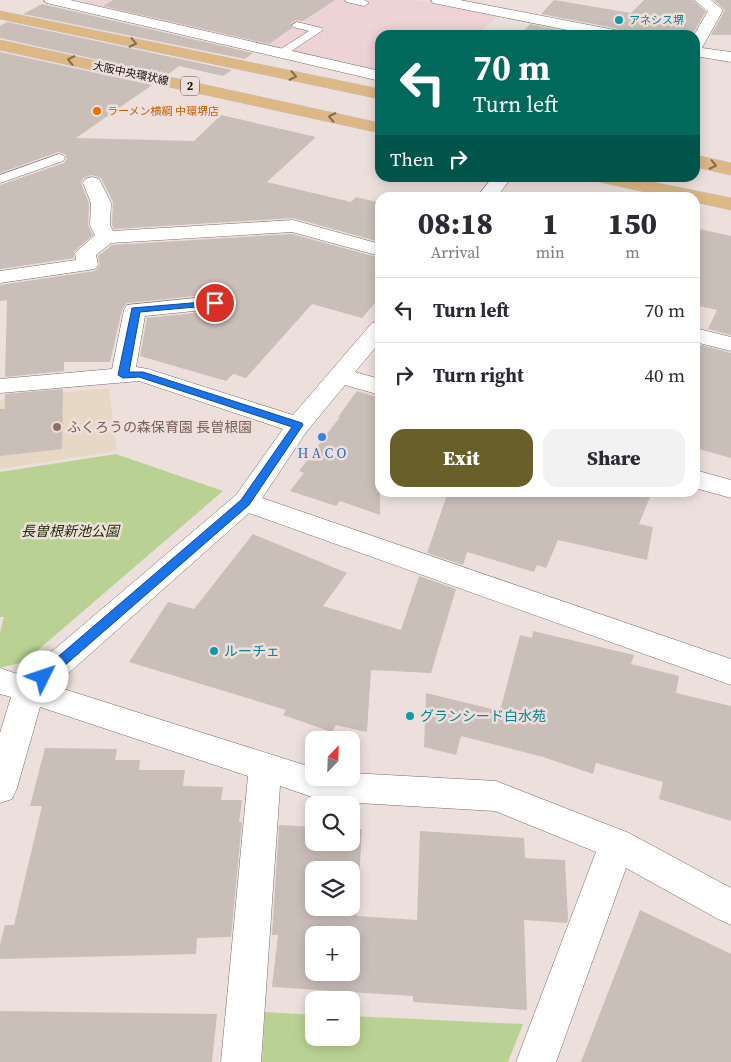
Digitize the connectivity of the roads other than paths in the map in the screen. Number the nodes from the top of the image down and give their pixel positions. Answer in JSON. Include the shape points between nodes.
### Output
{"nodes":[{"id":1,"x":350,"y":0,"type":"edge"},
{"id":2,"x":438,"y":0,"type":"edge"},
{"id":3,"x":701,"y":0,"type":"edge"},
{"id":4,"x":62,"y":1,"type":"edge"},
{"id":5,"x":364,"y":3,"type":"dead end"},
{"id":6,"x":0,"y":16,"type":"edge"},
{"id":7,"x":297,"y":25,"type":"dead end"},
{"id":8,"x":590,"y":30,"type":"edge"},
{"id":9,"x":700,"y":38,"type":"edge"},
{"id":10,"x":0,"y":45,"type":"edge"},
{"id":11,"x":700,"y":52,"type":"edge"},
{"id":12,"x":280,"y":54,"type":"junction"},
{"id":13,"x":731,"y":57,"type":"edge"},
{"id":14,"x":260,"y":69,"type":"junction"},
{"id":15,"x":375,"y":75,"type":"edge"},
{"id":16,"x":375,"y":89,"type":"edge"},
{"id":17,"x":375,"y":127,"type":"edge"},
{"id":18,"x":59,"y":158,"type":"dead end"},
{"id":19,"x":700,"y":162,"type":"edge"},
{"id":20,"x":731,"y":169,"type":"edge"},
{"id":21,"x":0,"y":179,"type":"edge"},
{"id":22,"x":499,"y":182,"type":"edge"},
{"id":23,"x":626,"y":182,"type":"edge"},
{"id":24,"x":92,"y":183,"type":"dead end"},
{"id":25,"x":490,"y":192,"type":"edge"},
{"id":26,"x":674,"y":192,"type":"edge"},
{"id":27,"x":700,"y":198,"type":"edge"},
{"id":28,"x":731,"y":204,"type":"edge"},
{"id":29,"x":106,"y":237,"type":"junction"},
{"id":30,"x":375,"y":249,"type":"edge"},
{"id":31,"x":0,"y":278,"type":"edge"},
{"id":32,"x":215,"y":303,"type":"dead end"},
{"id":33,"x":375,"y":334,"type":"edge"},
{"id":34,"x":700,"y":336,"type":"edge"},
{"id":35,"x":731,"y":344,"type":"edge"},
{"id":36,"x":123,"y":375,"type":"junction"},
{"id":37,"x":341,"y":376,"type":"junction"},
{"id":38,"x":0,"y":386,"type":"edge"},
{"id":39,"x":375,"y":386,"type":"edge"},
{"id":40,"x":298,"y":425,"type":"junction"},
{"id":41,"x":700,"y":480,"type":"edge"},
{"id":42,"x":731,"y":489,"type":"edge"},
{"id":43,"x":245,"y":502,"type":"junction"},
{"id":44,"x":731,"y":672,"type":"edge"},
{"id":45,"x":14,"y":685,"type":"edge"},
{"id":46,"x":266,"y":767,"type":"junction"},
{"id":47,"x":0,"y":788,"type":"edge"},
{"id":48,"x":617,"y":844,"type":"junction"},
{"id":49,"x":731,"y":907,"type":"edge"},
{"id":50,"x":241,"y":1062,"type":"edge"},
{"id":51,"x":536,"y":1062,"type":"edge"}],
"edges":[{"from":1,"to":5,"type":"lane"},
{"from":2,"to":8,"type":"street"},
{"from":3,"to":9,"type":"street","via":[[716,10]]},
{"from":4,"to":12,"type":"street"},
{"from":6,"to":14,"type":"main road","number":"2","one_way":true},
{"from":7,"to":12,"type":"lane","via":[[318,30]]},
{"from":17,"to":10,"type":"main road","name":"大阪中央環状線","number":"2","one_way":true},
{"from":11,"to":13,"type":"street"},
{"from":12,"to":14,"type":"street"},
{"from":12,"to":15,"type":"street"},
{"from":14,"to":16,"type":"main road","number":"2","one_way":true},
{"from":18,"to":21,"type":"lane"},
{"from":19,"to":20,"type":"main road","one_way":true},
{"from":22,"to":25,"type":"street"},
{"from":23,"to":26,"type":"main road"},
{"from":24,"to":29,"type":"street","via":[[101,203],[100,226]]},
{"from":27,"to":28,"type":"main road"},
{"from":29,"to":30,"type":"street","via":[[293,226]]},
{"from":29,"to":31,"type":"street","via":[[85,253],[88,265]]},
{"from":32,"to":36,"type":"street","via":[[135,310]]},
{"from":33,"to":37,"type":"street"},
{"from":34,"to":35,"type":"street"},
{"from":36,"to":38,"type":"street"},
{"from":36,"to":40,"type":"street","via":[[140,374]]},
{"from":37,"to":39,"type":"street"},
{"from":37,"to":40,"type":"street"},
{"from":40,"to":43,"type":"street"},
{"from":41,"to":42,"type":"street"},
{"from":43,"to":44,"type":"street"},
{"from":43,"to":45,"type":"street"},
{"from":45,"to":46,"type":"street"},
{"from":45,"to":47,"type":"street"},
{"from":46,"to":48,"type":"street","via":[[324,786],[496,796]]},
{"from":46,"to":50,"type":"street"},
{"from":48,"to":49,"type":"street"},
{"from":48,"to":51,"type":"street"}]}
